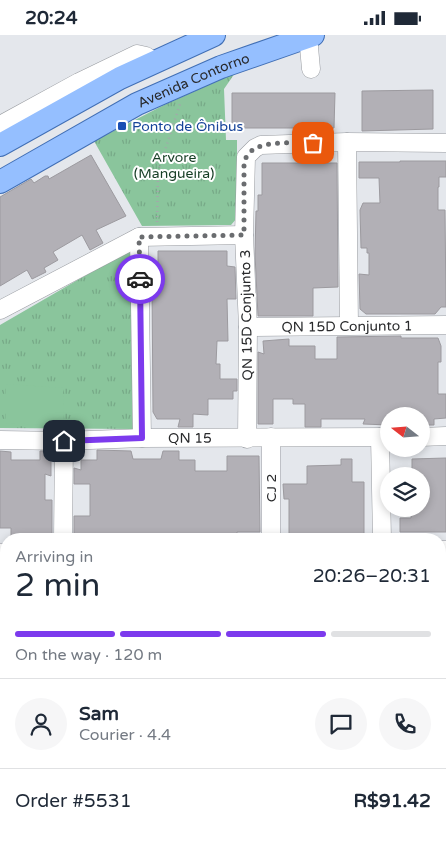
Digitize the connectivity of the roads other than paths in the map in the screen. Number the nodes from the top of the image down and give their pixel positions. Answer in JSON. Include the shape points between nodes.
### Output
{"nodes":[{"id":1,"x":311,"y":35,"type":"edge"},
{"id":2,"x":202,"y":38,"type":"edge"},
{"id":3,"x":154,"y":62,"type":"junction"},
{"id":4,"x":312,"y":69,"type":"dead end"},
{"id":5,"x":0,"y":127,"type":"edge"},
{"id":6,"x":347,"y":142,"type":"junction"},
{"id":7,"x":446,"y":143,"type":"edge"},
{"id":8,"x":0,"y":145,"type":"edge"},
{"id":9,"x":0,"y":182,"type":"edge"},
{"id":10,"x":244,"y":235,"type":"junction"},
{"id":11,"x":139,"y":237,"type":"junction"},
{"id":12,"x":0,"y":310,"type":"edge"},
{"id":13,"x":349,"y":325,"type":"junction"},
{"id":14,"x":446,"y":325,"type":"edge"},
{"id":15,"x":248,"y":327,"type":"junction"},
{"id":16,"x":446,"y":436,"type":"edge"},
{"id":17,"x":271,"y":437,"type":"junction"},
{"id":18,"x":380,"y":437,"type":"edge"},
{"id":19,"x":430,"y":437,"type":"edge"},
{"id":20,"x":142,"y":438,"type":"junction"},
{"id":21,"x":248,"y":439,"type":"junction"},
{"id":22,"x":0,"y":440,"type":"edge"},
{"id":23,"x":64,"y":441,"type":"junction"},
{"id":24,"x":384,"y":457,"type":"edge"},
{"id":25,"x":63,"y":533,"type":"edge"},
{"id":26,"x":271,"y":533,"type":"edge"},
{"id":27,"x":382,"y":533,"type":"edge"}],
"edges":[{"from":1,"to":4,"type":"street"},
{"from":1,"to":9,"type":"main road","name":"Avenida Contorno","via":[[221,67],[137,104]]},
{"from":2,"to":3,"type":"main road"},
{"from":3,"to":5,"type":"street","via":[[136,54]]},
{"from":3,"to":8,"type":"main road"},
{"from":6,"to":7,"type":"street","name":"QN 15D Conjunto 3"},
{"from":6,"to":10,"type":"street","name":"QN 15D Conjunto 3","via":[[261,145],[249,152],[244,163]]},
{"from":6,"to":13,"type":"street"},
{"from":10,"to":11,"type":"street"},
{"from":10,"to":15,"type":"street","name":"QN 15D Conjunto 3"},
{"from":11,"to":12,"type":"street"},
{"from":11,"to":20,"type":"street"},
{"from":13,"to":14,"type":"street","name":"QN 15D Conjunto 1"},
{"from":13,"to":15,"type":"street","name":"QN 15D Conjunto 1"},
{"from":15,"to":21,"type":"street","name":"QN 15D Conjunto 3"},
{"from":16,"to":19,"type":"street"},
{"from":17,"to":18,"type":"street","name":"QN 15"},
{"from":17,"to":21,"type":"street","name":"QN 15"},
{"from":17,"to":26,"type":"street","name":"CJ 2"},
{"from":20,"to":21,"type":"street","name":"QN 15"},
{"from":20,"to":23,"type":"street","name":"QN 15"},
{"from":22,"to":23,"type":"street","name":"QN 15"},
{"from":23,"to":25,"type":"street"},
{"from":24,"to":27,"type":"street"}]}
